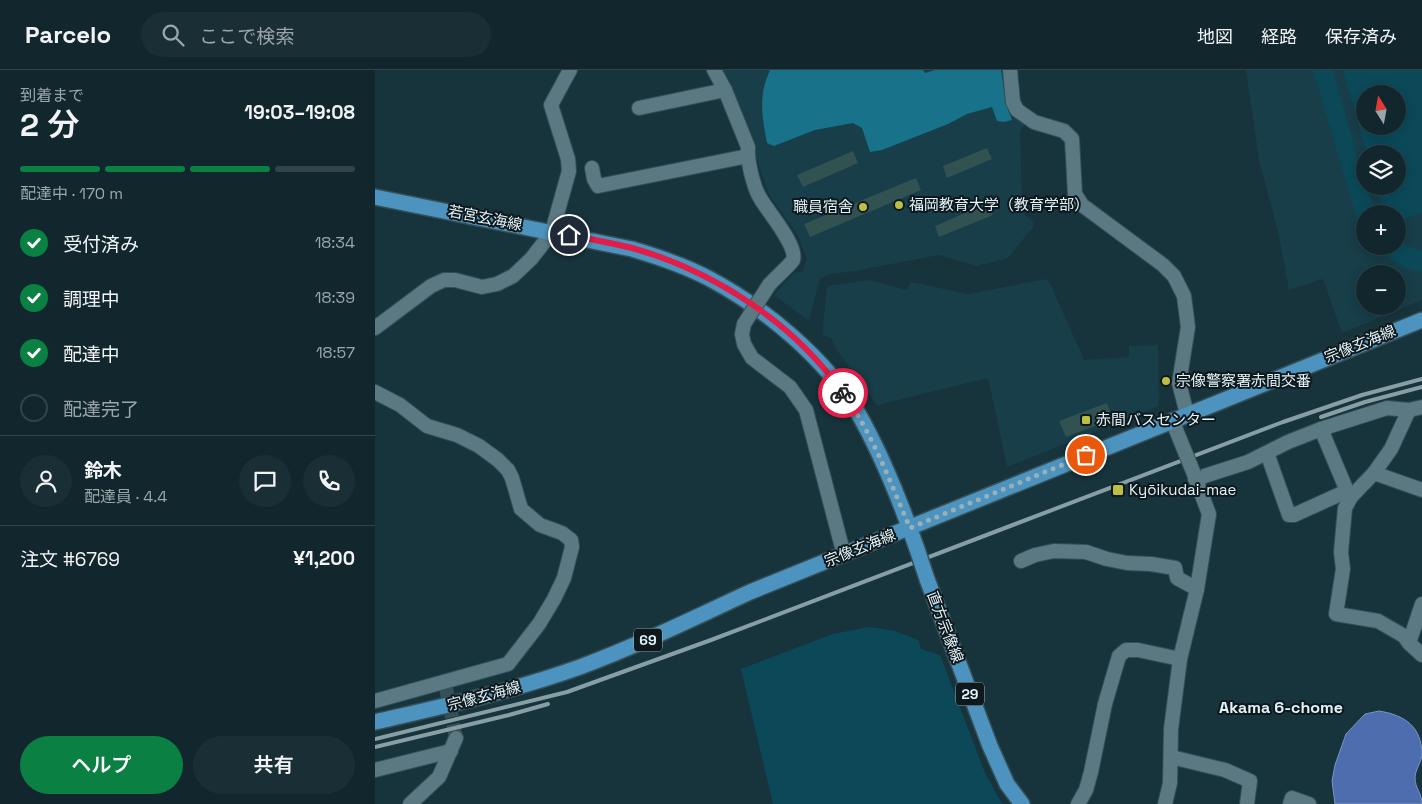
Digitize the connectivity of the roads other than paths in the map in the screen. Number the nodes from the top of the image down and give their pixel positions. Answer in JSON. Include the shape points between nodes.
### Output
{"nodes":[{"id":1,"x":570,"y":70,"type":"edge"},
{"id":2,"x":714,"y":70,"type":"edge"},
{"id":3,"x":1010,"y":70,"type":"edge"},
{"id":4,"x":725,"y":90,"type":"junction"},
{"id":5,"x":639,"y":108,"type":"dead end"},
{"id":6,"x":748,"y":156,"type":"junction"},
{"id":7,"x":592,"y":168,"type":"dead end"},
{"id":8,"x":375,"y":197,"type":"edge"},
{"id":9,"x":553,"y":232,"type":"junction"},
{"id":10,"x":1422,"y":320,"type":"edge"},
{"id":11,"x":375,"y":328,"type":"edge"},
{"id":12,"x":375,"y":392,"type":"edge"},
{"id":13,"x":1415,"y":409,"type":"edge"},
{"id":14,"x":1187,"y":414,"type":"junction"},
{"id":15,"x":1172,"y":420,"type":"junction"},
{"id":16,"x":1321,"y":429,"type":"junction"},
{"id":17,"x":1267,"y":453,"type":"junction"},
{"id":18,"x":1374,"y":473,"type":"junction"},
{"id":19,"x":1194,"y":476,"type":"junction"},
{"id":20,"x":1422,"y":490,"type":"edge"},
{"id":21,"x":1349,"y":494,"type":"junction"},
{"id":22,"x":910,"y":528,"type":"junction"},
{"id":23,"x":844,"y":555,"type":"junction"},
{"id":24,"x":1021,"y":561,"type":"dead end"},
{"id":25,"x":1197,"y":589,"type":"junction"},
{"id":26,"x":1422,"y":604,"type":"edge"},
{"id":27,"x":1409,"y":643,"type":"junction"},
{"id":28,"x":1422,"y":655,"type":"edge"},
{"id":29,"x":1180,"y":659,"type":"junction"},
{"id":30,"x":375,"y":701,"type":"edge"},
{"id":31,"x":375,"y":722,"type":"edge"},
{"id":32,"x":456,"y":738,"type":"tunnel mouth"},
{"id":33,"x":451,"y":752,"type":"junction"},
{"id":34,"x":1171,"y":757,"type":"junction"},
{"id":35,"x":375,"y":770,"type":"edge"},
{"id":36,"x":410,"y":804,"type":"edge"},
{"id":37,"x":1022,"y":804,"type":"edge"},
{"id":38,"x":1078,"y":804,"type":"edge"},
{"id":39,"x":1165,"y":804,"type":"edge"},
{"id":40,"x":1247,"y":804,"type":"edge"},
{"id":41,"x":1290,"y":804,"type":"edge"},
{"id":42,"x":1309,"y":804,"type":"edge"}],
"edges":[{"from":1,"to":9,"type":"street","via":[[551,105],[569,159]]},
{"from":2,"to":4,"type":"street"},
{"from":3,"to":14,"type":"street","via":[[1013,102],[1017,110],[1034,122],[1064,131],[1072,139],[1075,194],[1082,205],[1174,276],[1184,296],[1188,327],[1179,383]]},
{"from":4,"to":5,"type":"street"},
{"from":4,"to":6,"type":"street","via":[[748,147]]},
{"from":6,"to":7,"type":"street","via":[[598,186]]},
{"from":6,"to":23,"type":"street","bridge":true,"via":[[758,195],[793,252],[792,262],[769,285],[744,324],[744,344],[752,358],[790,387],[806,410]]},
{"from":8,"to":9,"type":"main road","name":"若宮玄海線"},
{"from":9,"to":11,"type":"street","via":[[513,276],[482,287],[444,280]]},
{"from":9,"to":22,"type":"main road","name":"若宮玄海線","via":[[632,248],[673,262],[742,297],[775,321],[833,377],[857,412],[877,449]]},
{"from":10,"to":14,"type":"main road","name":"宗像玄海線","number":"69"},
{"from":12,"to":30,"type":"street","via":[[400,405],[427,426],[457,435],[498,460],[513,478],[521,508],[540,524],[562,533],[571,540],[572,547],[554,598],[539,624],[508,664]]},
{"from":13,"to":16,"type":"street","via":[[1387,408]]},
{"from":13,"to":18,"type":"street"},
{"from":14,"to":15,"type":"main road","name":"宗像玄海線","number":"69"},
{"from":15,"to":19,"type":"street","bridge":true},
{"from":15,"to":22,"type":"main road","name":"宗像玄海線","number":"69"},
{"from":16,"to":17,"type":"street"},
{"from":16,"to":21,"type":"street"},
{"from":17,"to":19,"type":"street","via":[[1248,462]]},
{"from":17,"to":21,"type":"street","via":[[1289,515]]},
{"from":18,"to":20,"type":"street"},
{"from":18,"to":21,"type":"street"},
{"from":19,"to":25,"type":"street","via":[[1209,514]]},
{"from":21,"to":27,"type":"street","via":[[1336,614],[1378,621],[1404,636]]},
{"from":22,"to":23,"type":"main road","name":"宗像玄海線","number":"69"},
{"from":22,"to":37,"type":"main road","name":"直方宗像線","number":"29","bridge":true,"via":[[990,746],[1007,784]]},
{"from":23,"to":31,"type":"main road","name":"宗像玄海線","number":"69","via":[[581,666],[472,700]]},
{"from":24,"to":25,"type":"street","via":[[1035,554],[1054,551],[1086,552],[1127,563],[1175,568],[1177,578]]},
{"from":25,"to":29,"type":"street"},
{"from":26,"to":27,"type":"street"},
{"from":27,"to":28,"type":"street"},
{"from":29,"to":34,"type":"street","via":[[1171,729]]},
{"from":29,"to":38,"type":"street","via":[[1138,650],[1126,650],[1119,656],[1091,772]]},
{"from":32,"to":33,"type":"street"},
{"from":33,"to":35,"type":"street"},
{"from":33,"to":36,"type":"street","via":[[439,777]]},
{"from":34,"to":39,"type":"street"},
{"from":34,"to":40,"type":"street","via":[[1225,770],[1251,781]]},
{"from":41,"to":42,"type":"street","via":[[1292,798]]}]}
